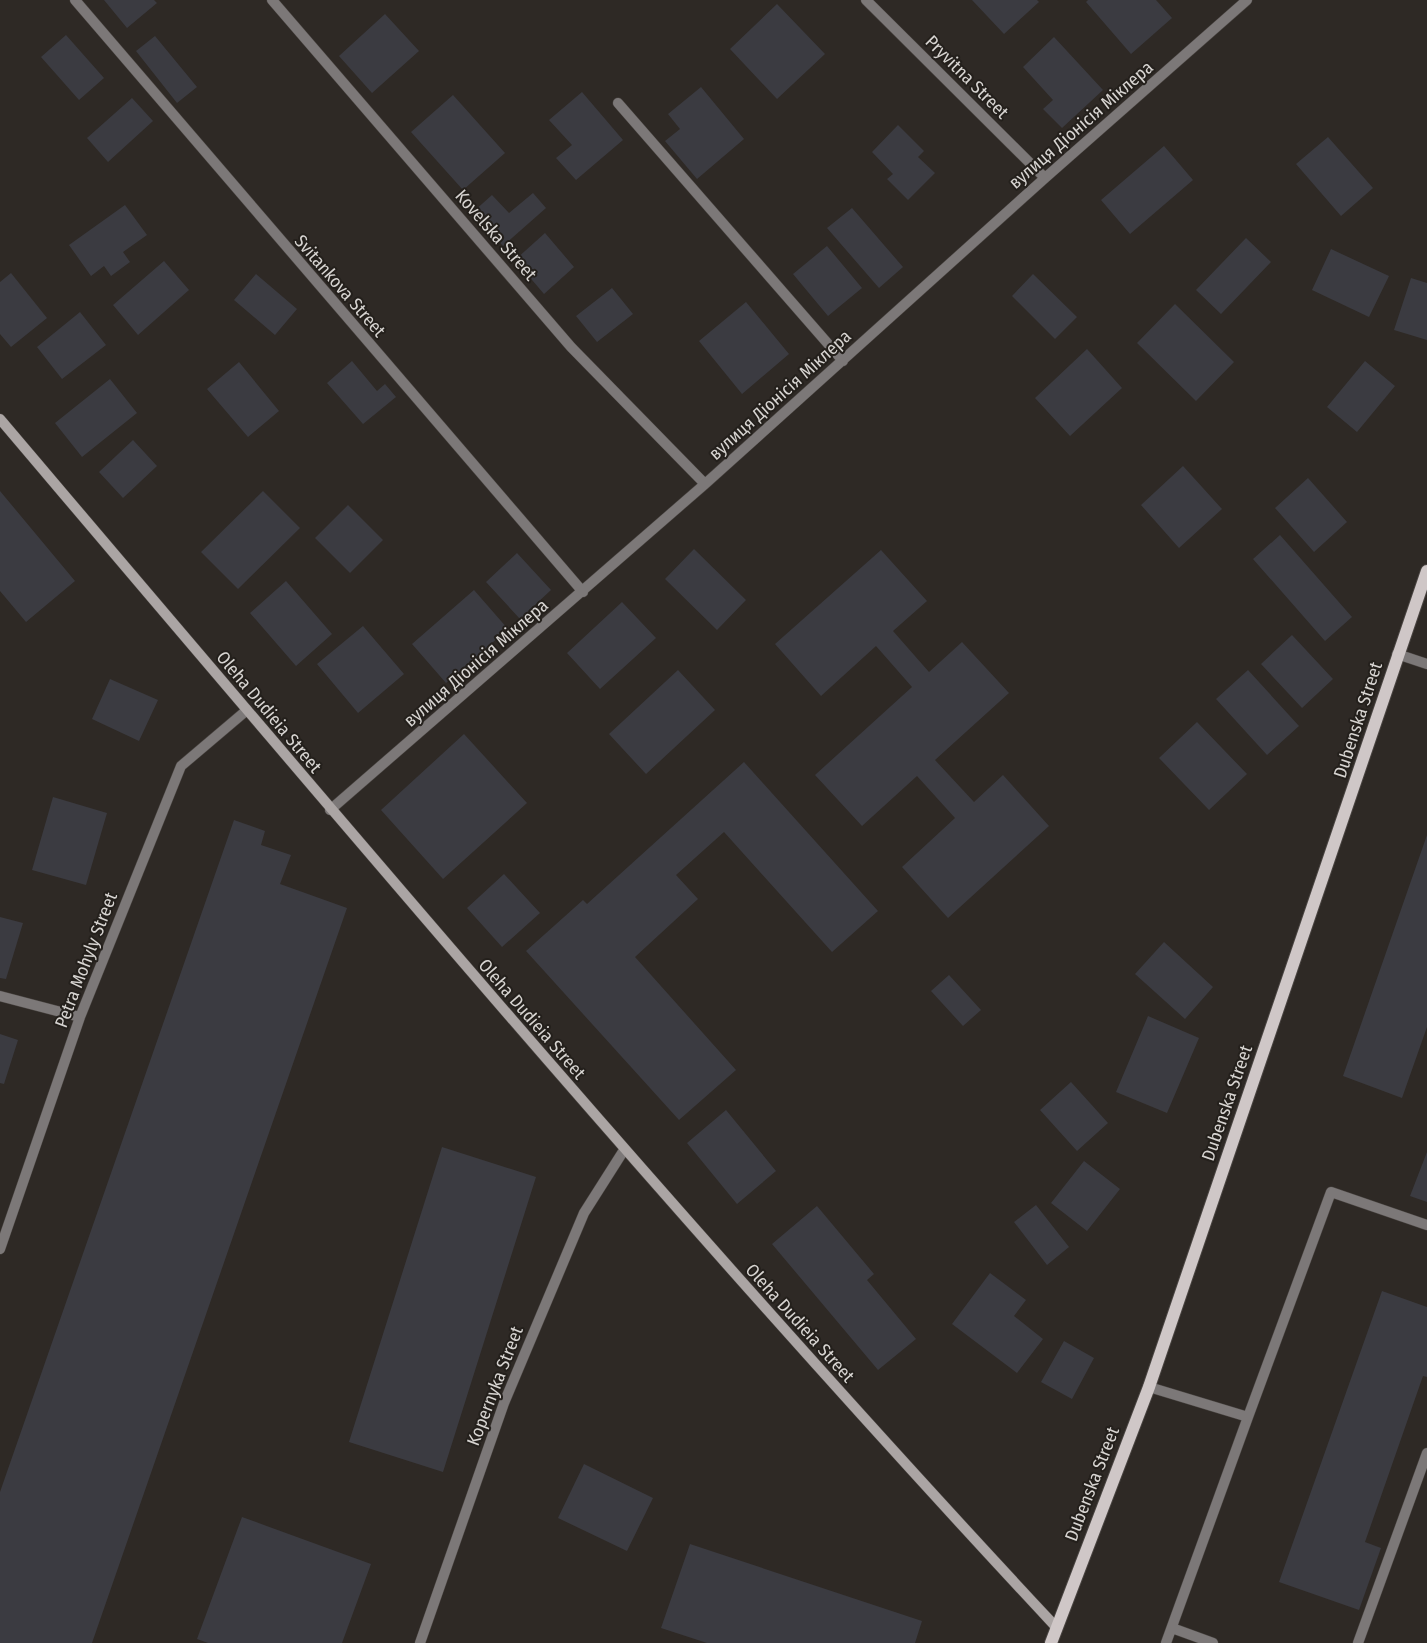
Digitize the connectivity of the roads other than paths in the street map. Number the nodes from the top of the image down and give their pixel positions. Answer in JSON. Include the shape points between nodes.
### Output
{"nodes":[{"id":1,"x":75,"y":0,"type":"edge"},
{"id":2,"x":272,"y":0,"type":"edge"},
{"id":3,"x":866,"y":0,"type":"edge"},
{"id":4,"x":1242,"y":2,"type":"edge"},
{"id":5,"x":618,"y":103,"type":"dead end"},
{"id":6,"x":1044,"y":178,"type":"junction"},
{"id":7,"x":843,"y":361,"type":"junction"},
{"id":8,"x":0,"y":419,"type":"edge"},
{"id":9,"x":704,"y":484,"type":"junction"},
{"id":10,"x":1427,"y":571,"type":"edge"},
{"id":11,"x":583,"y":592,"type":"junction"},
{"id":12,"x":1397,"y":654,"type":"junction"},
{"id":13,"x":1427,"y":664,"type":"edge"},
{"id":14,"x":247,"y":710,"type":"junction"},
{"id":15,"x":330,"y":810,"type":"junction"},
{"id":16,"x":0,"y":996,"type":"edge"},
{"id":17,"x":80,"y":1017,"type":"junction"},
{"id":18,"x":624,"y":1150,"type":"junction"},
{"id":19,"x":1427,"y":1225,"type":"edge"},
{"id":20,"x":0,"y":1249,"type":"edge"},
{"id":21,"x":1149,"y":1387,"type":"junction"},
{"id":22,"x":1248,"y":1417,"type":"junction"},
{"id":23,"x":1427,"y":1453,"type":"edge"},
{"id":24,"x":1056,"y":1627,"type":"junction"},
{"id":25,"x":1172,"y":1628,"type":"junction"},
{"id":26,"x":420,"y":1643,"type":"edge"},
{"id":27,"x":1051,"y":1643,"type":"edge"},
{"id":28,"x":1166,"y":1643,"type":"edge"},
{"id":29,"x":1213,"y":1643,"type":"edge"},
{"id":30,"x":1358,"y":1643,"type":"edge"}],
"edges":[{"from":1,"to":11,"type":"street","name":"Svitankova Street"},
{"from":2,"to":9,"type":"street","name":"Kovelska Street","via":[[571,347]]},
{"from":3,"to":6,"type":"street","name":"Pryvitna Street"},
{"from":4,"to":6,"type":"street","name":"вулиця Діонісія Міклера"},
{"from":5,"to":7,"type":"street"},
{"from":6,"to":7,"type":"street","name":"вулиця Діонісія Міклера"},
{"from":7,"to":9,"type":"street","name":"вулиця Діонісія Міклера"},
{"from":8,"to":14,"type":"main road","name":"Oleha Dudieia Street"},
{"from":9,"to":11,"type":"street","name":"вулиця Діонісія Міклера"},
{"from":10,"to":12,"type":"main road","name":"Dubenska Street"},
{"from":11,"to":15,"type":"street","name":"вулиця Діонісія Міклера"},
{"from":12,"to":13,"type":"street"},
{"from":12,"to":21,"type":"main road","name":"Dubenska Street","via":[[1360,772]]},
{"from":14,"to":15,"type":"main road","name":"Oleha Dudieia Street"},
{"from":14,"to":17,"type":"street","name":"Petra Mohyly Street","via":[[181,766]]},
{"from":15,"to":18,"type":"main road","name":"Oleha Dudieia Street"},
{"from":16,"to":17,"type":"street"},
{"from":17,"to":20,"type":"street","name":"Petra Mohyly Street"},
{"from":18,"to":24,"type":"main road","name":"Oleha Dudieia Street","via":[[948,1512]]},
{"from":18,"to":26,"type":"street","name":"Kopernyka Street","via":[[584,1213],[504,1403]]},
{"from":19,"to":22,"type":"street","via":[[1331,1192]]},
{"from":21,"to":22,"type":"street"},
{"from":21,"to":24,"type":"main road","name":"Dubenska Street"},
{"from":22,"to":25,"type":"street"},
{"from":23,"to":30,"type":"street"},
{"from":24,"to":27,"type":"main road","name":"Dubenska Street"},
{"from":25,"to":28,"type":"street"},
{"from":25,"to":29,"type":"street"}]}
